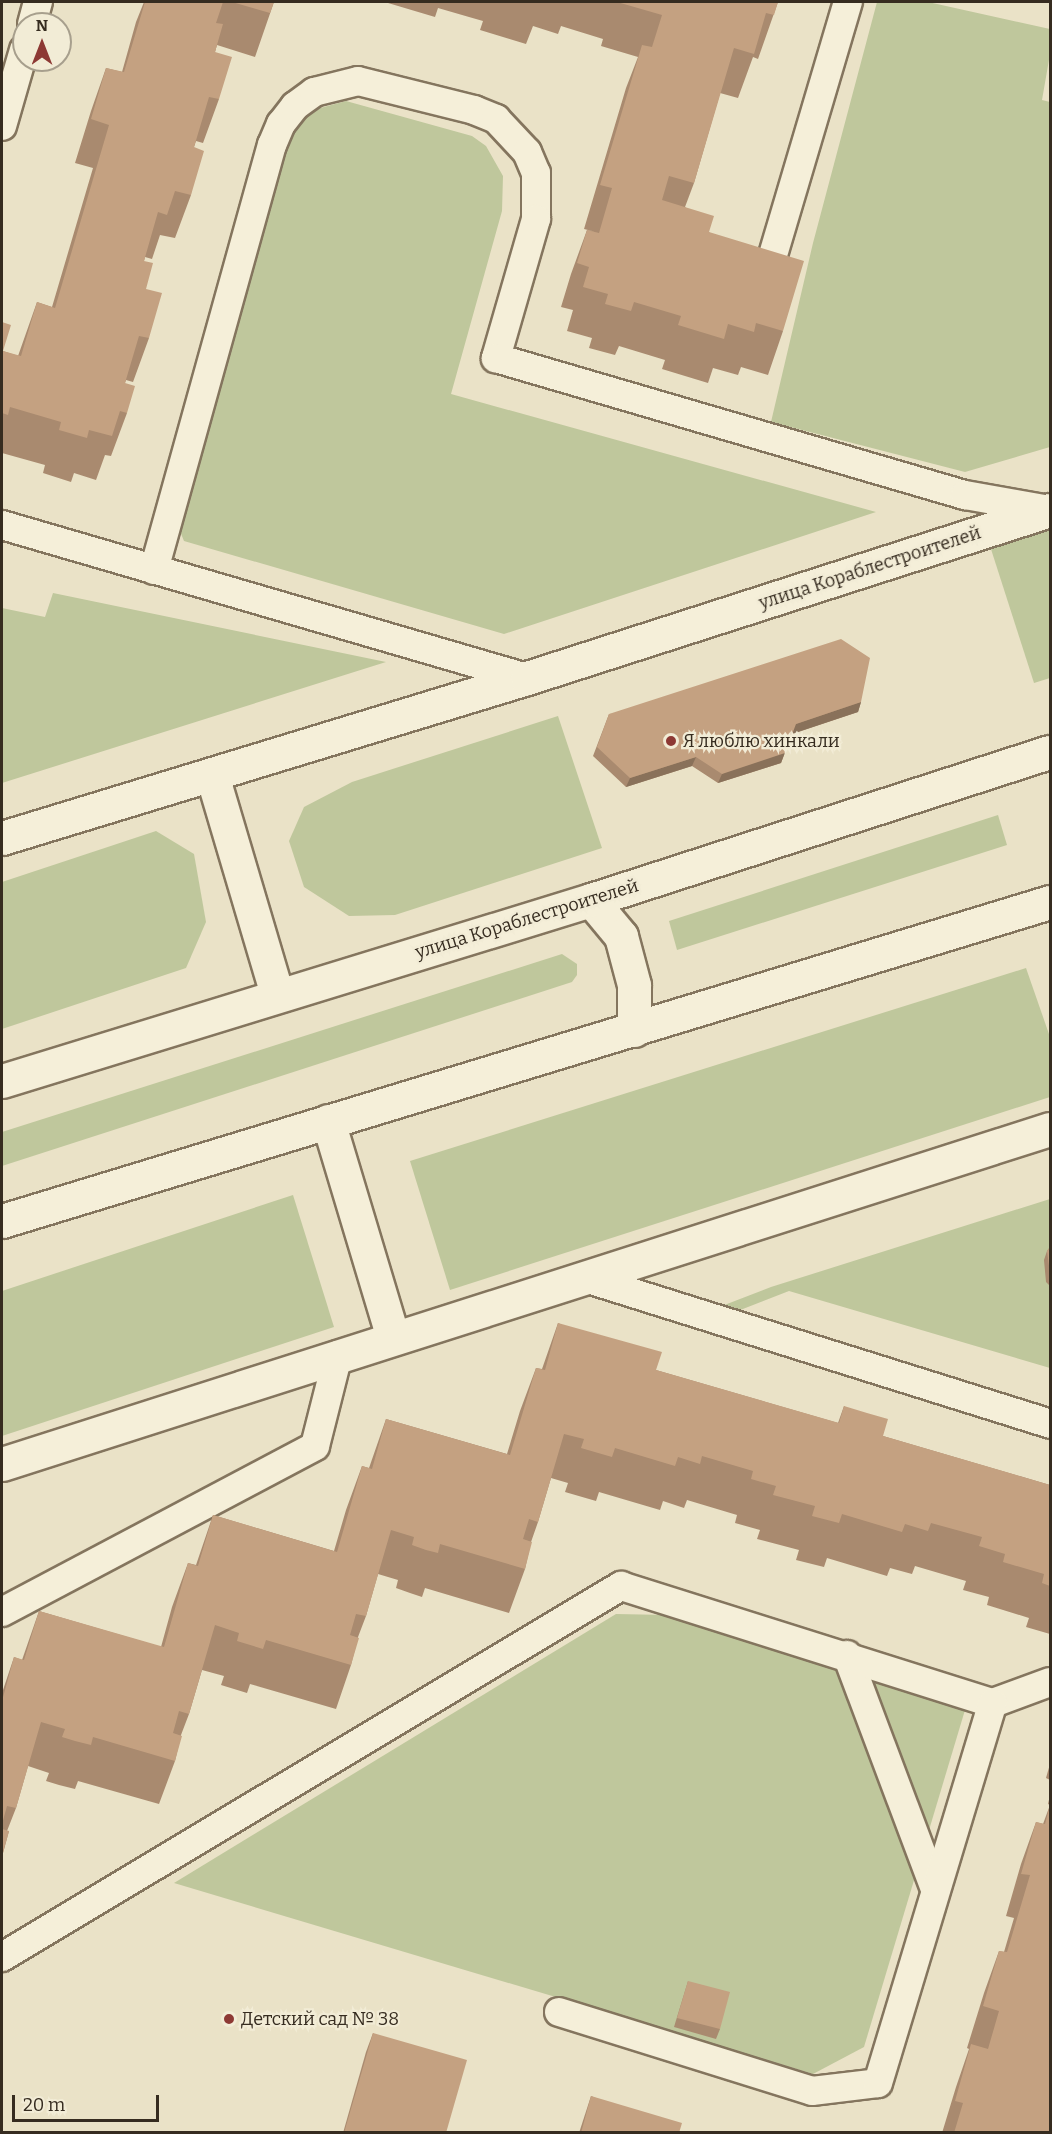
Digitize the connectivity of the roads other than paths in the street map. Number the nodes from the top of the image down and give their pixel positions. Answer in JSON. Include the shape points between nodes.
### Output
{"nodes":[{"id":1,"x":848,"y":2,"type":"edge"},
{"id":2,"x":18,"y":72,"type":"edge"},
{"id":3,"x":2,"y":126,"type":"edge"},
{"id":4,"x":770,"y":265,"type":"edge"},
{"id":5,"x":1050,"y":510,"type":"edge"},
{"id":6,"x":2,"y":525,"type":"edge"},
{"id":7,"x":154,"y":570,"type":"junction"},
{"id":8,"x":527,"y":678,"type":"junction"},
{"id":9,"x":1050,"y":752,"type":"edge"},
{"id":10,"x":212,"y":775,"type":"junction"},
{"id":11,"x":2,"y":838,"type":"edge"},
{"id":12,"x":591,"y":900,"type":"junction"},
{"id":13,"x":1050,"y":902,"type":"edge"},
{"id":14,"x":277,"y":995,"type":"junction"},
{"id":15,"x":634,"y":1030,"type":"junction"},
{"id":16,"x":2,"y":1081,"type":"edge"},
{"id":17,"x":328,"y":1121,"type":"junction"},
{"id":18,"x":1050,"y":1129,"type":"edge"},
{"id":19,"x":2,"y":1221,"type":"edge"},
{"id":20,"x":585,"y":1278,"type":"junction"},
{"id":21,"x":393,"y":1337,"type":"junction"},
{"id":22,"x":338,"y":1355,"type":"junction"},
{"id":23,"x":1050,"y":1424,"type":"edge"},
{"id":24,"x":2,"y":1464,"type":"edge"},
{"id":25,"x":2,"y":1612,"type":"edge"},
{"id":26,"x":847,"y":1655,"type":"junction"},
{"id":27,"x":1050,"y":1682,"type":"edge"},
{"id":28,"x":993,"y":1702,"type":"junction"},
{"id":29,"x":934,"y":1887,"type":"junction"},
{"id":30,"x":2,"y":1957,"type":"edge"},
{"id":31,"x":558,"y":2013,"type":"dead end"}],
"edges":[{"from":1,"to":4,"type":"lane"},
{"from":2,"to":3,"type":"lane"},
{"from":5,"to":7,"type":"lane","via":[[965,495],[496,358],[536,219],[536,173],[527,152],[495,119],[474,110],[358,81],[335,84],[305,99],[281,124]]},
{"from":5,"to":8,"type":"street","name":"улица Кораблестроителей"},
{"from":6,"to":7,"type":"lane"},
{"from":7,"to":8,"type":"lane"},
{"from":8,"to":10,"type":"street","name":"улица Кораблестроителей"},
{"from":9,"to":12,"type":"street","name":"улица Кораблестроителей"},
{"from":10,"to":11,"type":"street","name":"улица Кораблестроителей"},
{"from":10,"to":14,"type":"street"},
{"from":12,"to":14,"type":"street","name":"улица Кораблестроителей"},
{"from":12,"to":15,"type":"street","via":[[621,936],[634,985]]},
{"from":13,"to":15,"type":"street"},
{"from":14,"to":16,"type":"street","name":"улица Кораблестроителей"},
{"from":15,"to":17,"type":"street"},
{"from":17,"to":19,"type":"street"},
{"from":17,"to":21,"type":"street"},
{"from":18,"to":20,"type":"street"},
{"from":20,"to":21,"type":"street"},
{"from":20,"to":23,"type":"lane"},
{"from":21,"to":22,"type":"street"},
{"from":22,"to":24,"type":"street"},
{"from":22,"to":25,"type":"lane","via":[[315,1446]]},
{"from":26,"to":28,"type":"lane"},
{"from":26,"to":29,"type":"lane"},
{"from":26,"to":30,"type":"lane","via":[[621,1586]]},
{"from":27,"to":28,"type":"lane"},
{"from":28,"to":29,"type":"lane"},
{"from":29,"to":31,"type":"lane","via":[[878,2083],[812,2091]]}]}
